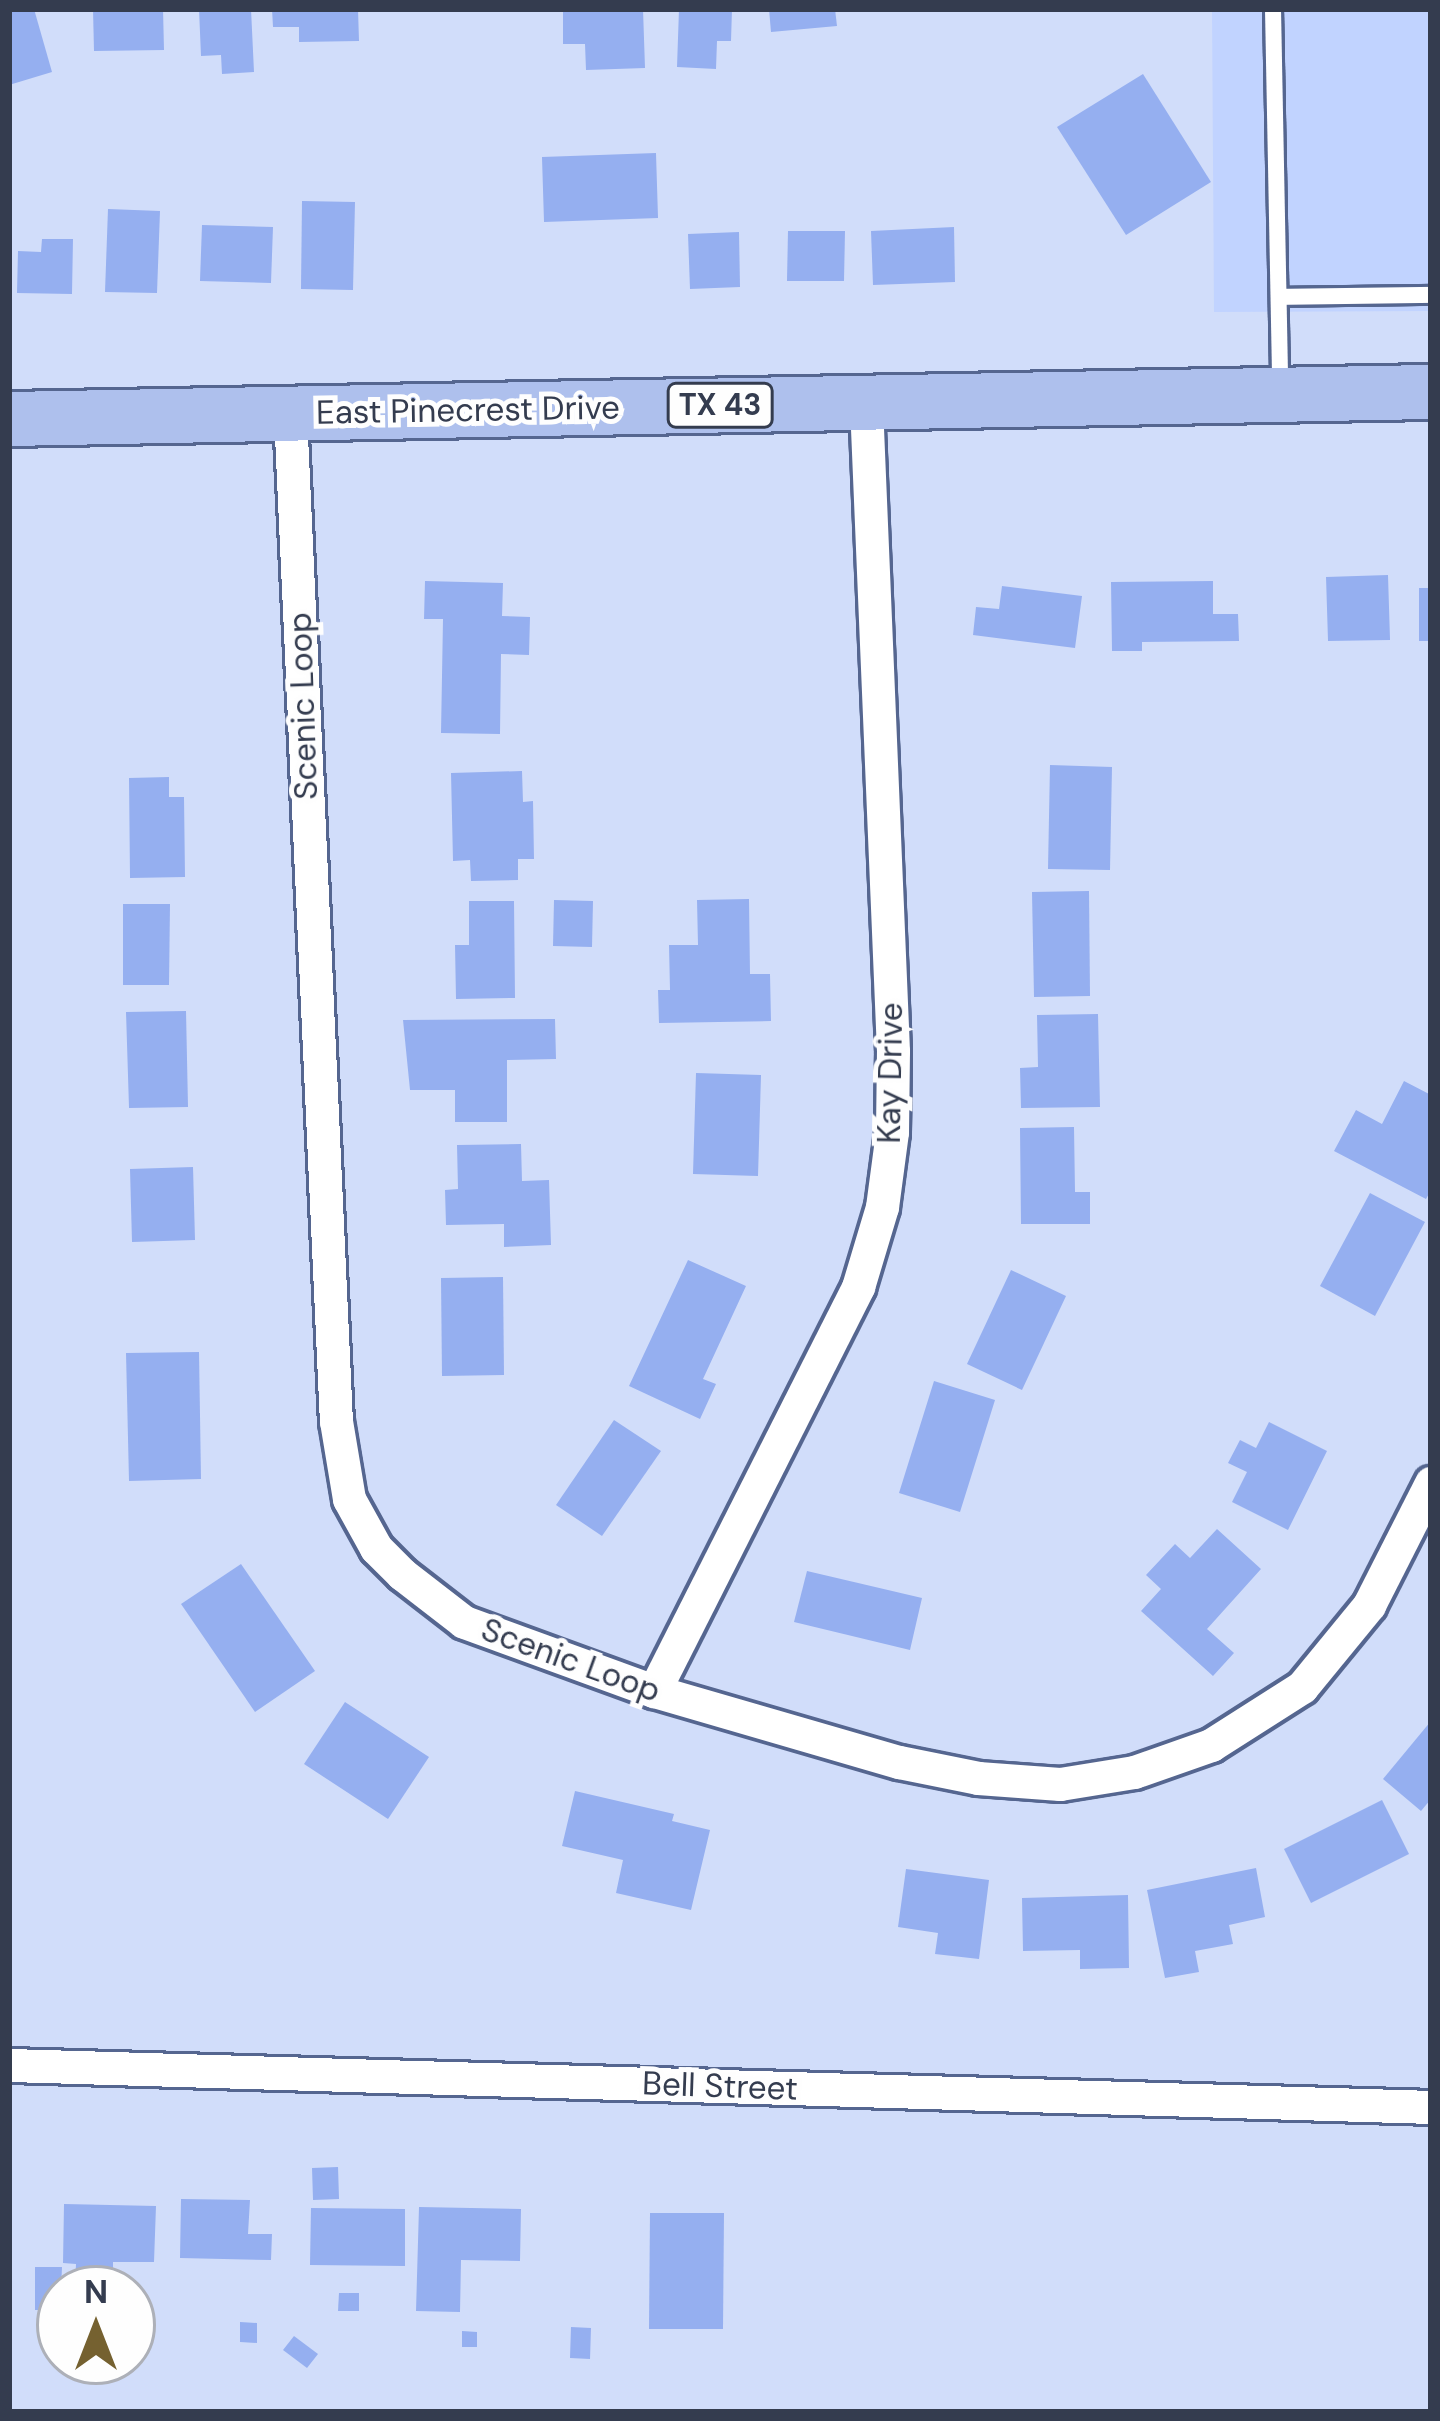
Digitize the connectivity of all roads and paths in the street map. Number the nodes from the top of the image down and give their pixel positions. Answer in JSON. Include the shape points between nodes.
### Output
{"nodes":[{"id":1,"x":1273,"y":9,"type":"edge"},
{"id":2,"x":1431,"y":296,"type":"edge"},
{"id":3,"x":1279,"y":297,"type":"junction"},
{"id":4,"x":1431,"y":392,"type":"edge"},
{"id":5,"x":1281,"y":395,"type":"junction"},
{"id":6,"x":866,"y":403,"type":"junction"},
{"id":7,"x":290,"y":413,"type":"junction"},
{"id":8,"x":9,"y":419,"type":"edge"},
{"id":9,"x":1431,"y":1484,"type":"edge"},
{"id":10,"x":654,"y":1691,"type":"junction"},
{"id":11,"x":9,"y":2066,"type":"edge"},
{"id":12,"x":1431,"y":2108,"type":"edge"}],
"edges":[{"from":1,"to":3,"type":"lane"},
{"from":2,"to":3,"type":"lane"},
{"from":3,"to":5,"type":"lane"},
{"from":4,"to":5,"type":"main road","name":"East Pinecrest Drive","number":"TX 43"},
{"from":5,"to":6,"type":"main road","name":"East Pinecrest Drive","number":"TX 43"},
{"from":6,"to":7,"type":"main road","name":"East Pinecrest Drive","number":"TX 43"},
{"from":6,"to":10,"type":"street","name":"Kay Drive","via":[[893,1051],[882,1207],[858,1287]]},
{"from":7,"to":8,"type":"main road","name":"East Pinecrest Drive","number":"TX 43"},
{"from":7,"to":10,"type":"street","name":"Scenic Loop","via":[[337,1421],[350,1498],[376,1548],[464,1622]]},
{"from":9,"to":10,"type":"street","name":"Scenic Loop","via":[[1369,1605],[1302,1687],[1244,1729],[1134,1772],[1060,1784],[978,1778]]},
{"from":11,"to":12,"type":"street","name":"Bell Street"}]}
